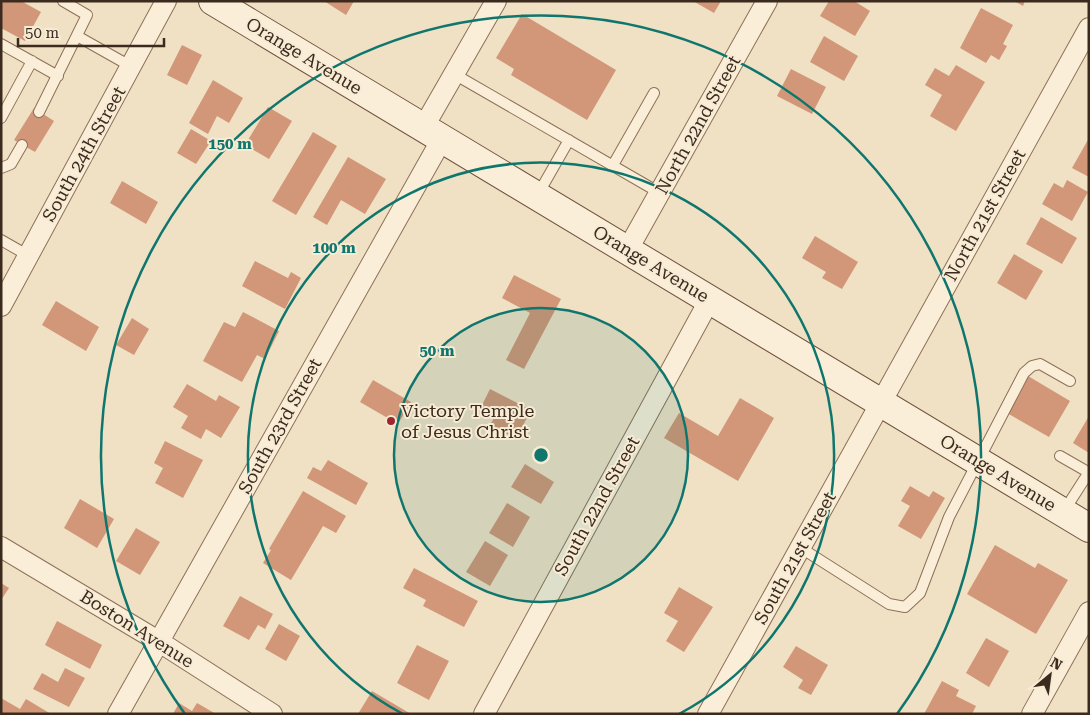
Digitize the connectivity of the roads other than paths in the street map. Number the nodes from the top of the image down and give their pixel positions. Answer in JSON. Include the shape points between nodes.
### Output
{"nodes":[{"id":1,"x":63,"y":1,"type":"edge"},
{"id":2,"x":166,"y":1,"type":"edge"},
{"id":3,"x":213,"y":1,"type":"edge"},
{"id":4,"x":496,"y":1,"type":"edge"},
{"id":5,"x":767,"y":1,"type":"edge"},
{"id":6,"x":1089,"y":28,"type":"edge"},
{"id":7,"x":77,"y":36,"type":"junction"},
{"id":8,"x":1,"y":44,"type":"edge"},
{"id":9,"x":32,"y":61,"type":"junction"},
{"id":10,"x":132,"y":66,"type":"junction"},
{"id":11,"x":454,"y":74,"type":"junction"},
{"id":12,"x":58,"y":76,"type":"junction"},
{"id":13,"x":654,"y":93,"type":"dead end"},
{"id":14,"x":39,"y":112,"type":"dead end"},
{"id":15,"x":1,"y":118,"type":"edge"},
{"id":16,"x":432,"y":134,"type":"junction"},
{"id":17,"x":569,"y":140,"type":"junction"},
{"id":18,"x":22,"y":144,"type":"dead end"},
{"id":19,"x":613,"y":165,"type":"junction"},
{"id":20,"x":1,"y":168,"type":"edge"},
{"id":21,"x":660,"y":193,"type":"junction"},
{"id":22,"x":537,"y":196,"type":"junction"},
{"id":23,"x":1,"y":240,"type":"edge"},
{"id":24,"x":628,"y":249,"type":"junction"},
{"id":25,"x":28,"y":256,"type":"junction"},
{"id":26,"x":710,"y":299,"type":"junction"},
{"id":27,"x":1,"y":306,"type":"edge"},
{"id":28,"x":1070,"y":381,"type":"dead end"},
{"id":29,"x":882,"y":402,"type":"junction"},
{"id":30,"x":1060,"y":456,"type":"dead end"},
{"id":31,"x":978,"y":461,"type":"junction"},
{"id":32,"x":1088,"y":472,"type":"edge"},
{"id":33,"x":1063,"y":512,"type":"junction"},
{"id":34,"x":1089,"y":528,"type":"edge"},
{"id":35,"x":1,"y":547,"type":"edge"},
{"id":36,"x":800,"y":548,"type":"junction"},
{"id":37,"x":1089,"y":612,"type":"edge"},
{"id":38,"x":158,"y":641,"type":"junction"},
{"id":39,"x":118,"y":714,"type":"edge"},
{"id":40,"x":272,"y":714,"type":"edge"},
{"id":41,"x":484,"y":714,"type":"edge"},
{"id":42,"x":708,"y":714,"type":"edge"},
{"id":43,"x":1032,"y":714,"type":"edge"}],
"edges":[{"from":1,"to":7,"type":"lane","via":[[87,15]]},
{"from":2,"to":10,"type":"street","name":"South 24th Street"},
{"from":3,"to":16,"type":"main road","name":"Orange Avenue"},
{"from":4,"to":11,"type":"street","name":"South 23rd Street"},
{"from":5,"to":21,"type":"street","name":"North 22nd Street"},
{"from":6,"to":29,"type":"street","name":"North 21st Street"},
{"from":7,"to":10,"type":"lane"},
{"from":7,"to":12,"type":"lane"},
{"from":8,"to":9,"type":"lane"},
{"from":9,"to":12,"type":"lane"},
{"from":9,"to":15,"type":"lane"},
{"from":10,"to":25,"type":"street","name":"South 24th Street"},
{"from":11,"to":16,"type":"street","name":"South 23rd Street"},
{"from":11,"to":17,"type":"lane"},
{"from":12,"to":14,"type":"lane"},
{"from":13,"to":19,"type":"lane"},
{"from":16,"to":22,"type":"main road","name":"Orange Avenue"},
{"from":16,"to":38,"type":"street","name":"South 23rd Street"},
{"from":17,"to":19,"type":"lane"},
{"from":17,"to":22,"type":"lane"},
{"from":18,"to":20,"type":"lane","via":[[11,164]]},
{"from":19,"to":21,"type":"lane"},
{"from":21,"to":24,"type":"street","name":"North 22nd Street"},
{"from":22,"to":24,"type":"main road","name":"Orange Avenue"},
{"from":23,"to":25,"type":"lane"},
{"from":24,"to":26,"type":"main road","name":"Orange Avenue"},
{"from":25,"to":27,"type":"street","name":"South 24th Street"},
{"from":26,"to":29,"type":"main road","name":"Orange Avenue"},
{"from":26,"to":41,"type":"street","name":"South 22nd Street"},
{"from":28,"to":31,"type":"lane","via":[[1040,364],[1032,366],[1024,373]]},
{"from":29,"to":31,"type":"main road","name":"Orange Avenue"},
{"from":29,"to":36,"type":"street","name":"South 21st Street"},
{"from":30,"to":32,"type":"lane"},
{"from":31,"to":33,"type":"main road","name":"Orange Avenue"},
{"from":31,"to":36,"type":"lane","via":[[938,542],[920,593],[905,607],[889,604]]},
{"from":32,"to":33,"type":"lane"},
{"from":33,"to":34,"type":"main road","name":"Orange Avenue"},
{"from":35,"to":38,"type":"street","name":"Boston Avenue"},
{"from":36,"to":42,"type":"street","name":"South 21st Street"},
{"from":37,"to":43,"type":"street"},
{"from":38,"to":39,"type":"street","name":"South 23rd Street"},
{"from":38,"to":40,"type":"street","name":"Boston Avenue"}]}
